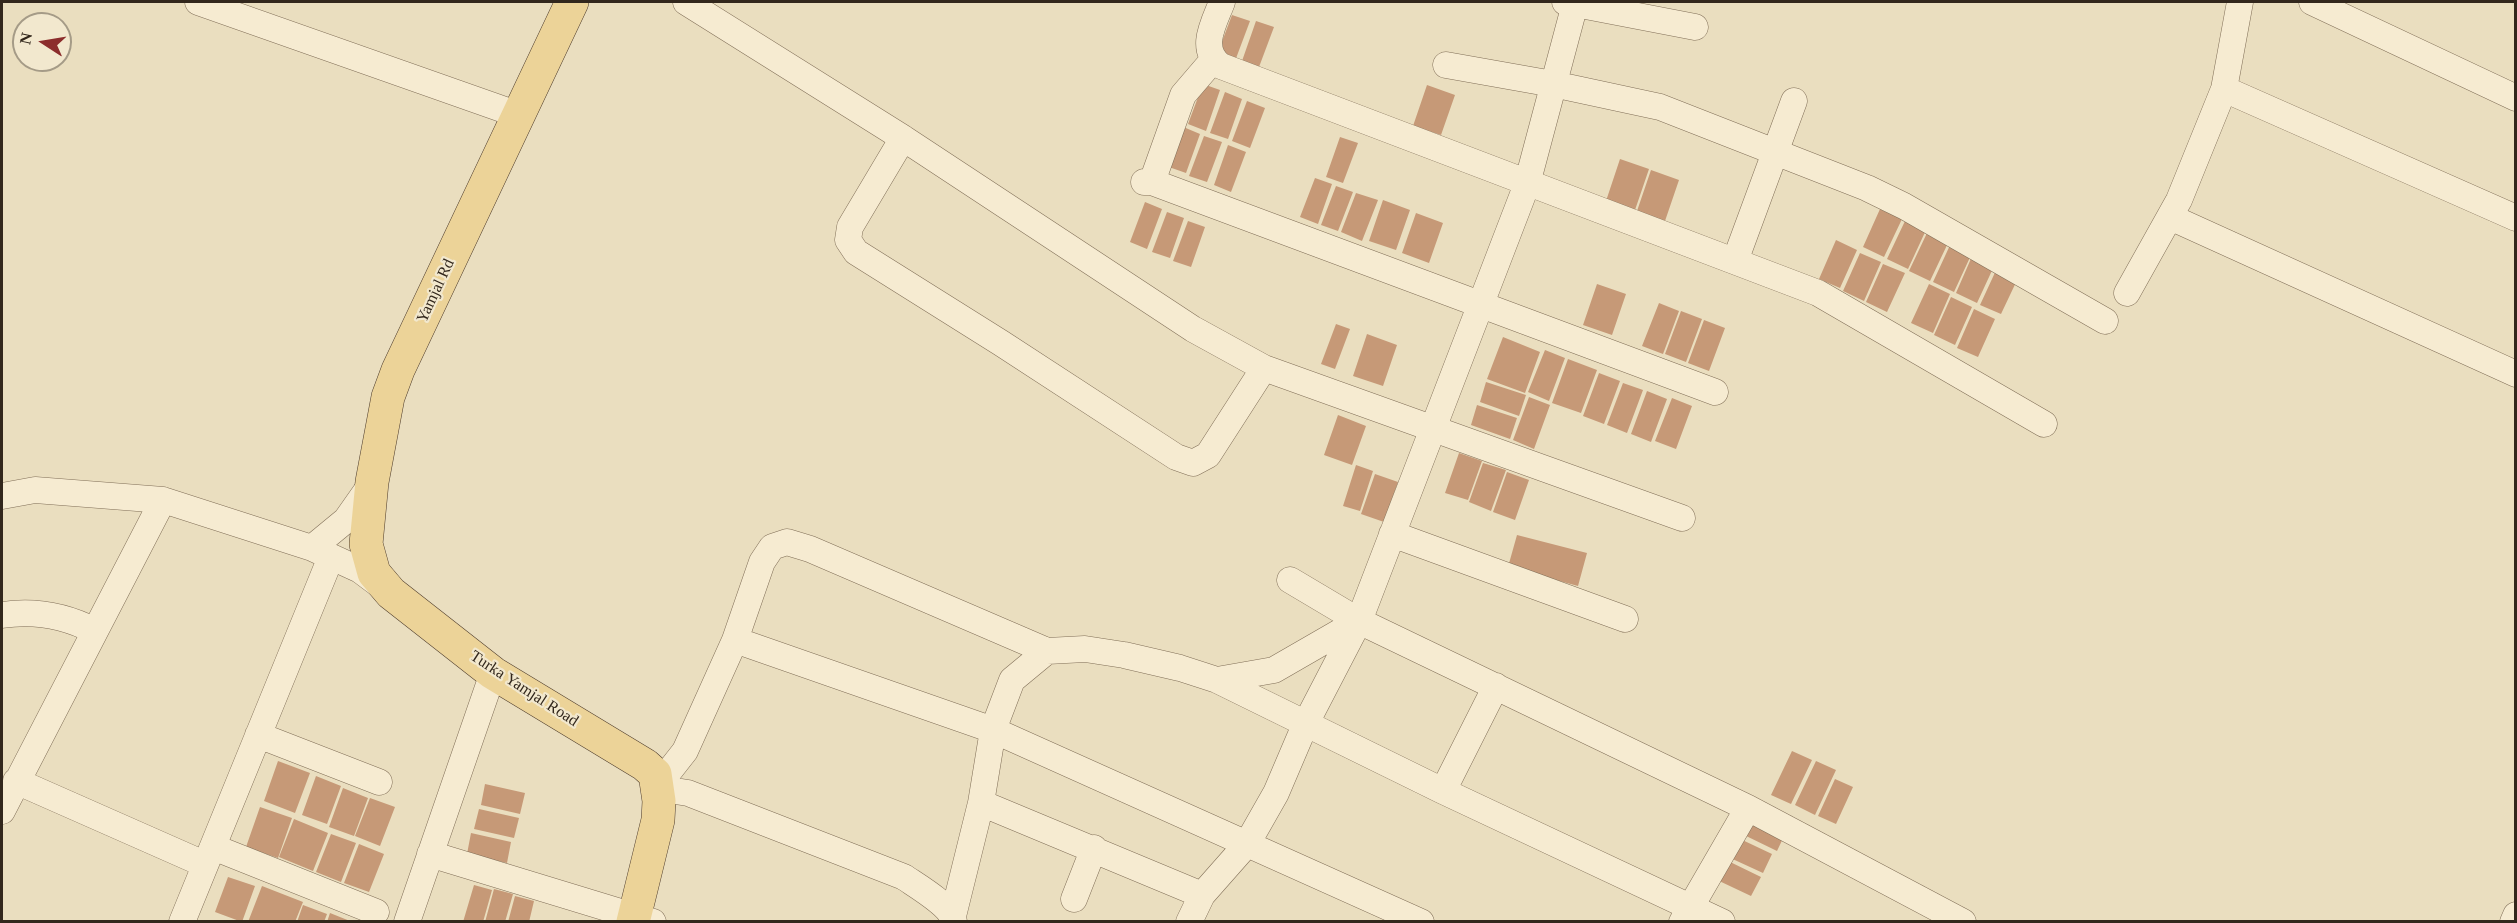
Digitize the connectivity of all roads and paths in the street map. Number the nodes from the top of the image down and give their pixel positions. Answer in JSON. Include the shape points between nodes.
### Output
{"nodes":[{"id":1,"x":198,"y":2,"type":"edge"},
{"id":2,"x":686,"y":2,"type":"edge"},
{"id":3,"x":1222,"y":2,"type":"edge"},
{"id":4,"x":2240,"y":2,"type":"edge"},
{"id":5,"x":2312,"y":2,"type":"edge"},
{"id":6,"x":568,"y":3,"type":"edge"},
{"id":7,"x":1570,"y":3,"type":"edge"},
{"id":8,"x":1695,"y":27,"type":"dead end"},
{"id":9,"x":1213,"y":60,"type":"junction"},
{"id":10,"x":1446,"y":65,"type":"dead end"},
{"id":11,"x":1553,"y":84,"type":"junction"},
{"id":12,"x":2224,"y":89,"type":"junction"},
{"id":13,"x":2516,"y":98,"type":"edge"},
{"id":14,"x":1794,"y":101,"type":"dead end"},
{"id":15,"x":519,"y":115,"type":"junction"},
{"id":16,"x":903,"y":138,"type":"junction"},
{"id":17,"x":1775,"y":153,"type":"junction"},
{"id":18,"x":1527,"y":184,"type":"junction"},
{"id":19,"x":2170,"y":217,"type":"junction"},
{"id":20,"x":2516,"y":218,"type":"edge"},
{"id":21,"x":1735,"y":261,"type":"junction"},
{"id":22,"x":2127,"y":293,"type":"dead end"},
{"id":23,"x":1480,"y":305,"type":"junction"},
{"id":24,"x":2105,"y":321,"type":"dead end"},
{"id":25,"x":1263,"y":368,"type":"junction"},
{"id":26,"x":2516,"y":374,"type":"edge"},
{"id":27,"x":1715,"y":392,"type":"dead end"},
{"id":28,"x":2044,"y":424,"type":"dead end"},
{"id":29,"x":1432,"y":429,"type":"junction"},
{"id":30,"x":372,"y":482,"type":"junction"},
{"id":31,"x":2,"y":496,"type":"edge"},
{"id":32,"x":163,"y":500,"type":"junction"},
{"id":33,"x":1682,"y":518,"type":"dead end"},
{"id":34,"x":1392,"y":534,"type":"junction"},
{"id":35,"x":321,"y":552,"type":"junction"},
{"id":36,"x":1290,"y":580,"type":"dead end"},
{"id":37,"x":391,"y":593,"type":"junction"},
{"id":38,"x":2,"y":615,"type":"edge"},
{"id":39,"x":1625,"y":619,"type":"dead end"},
{"id":40,"x":1359,"y":621,"type":"junction"},
{"id":41,"x":95,"y":631,"type":"junction"},
{"id":42,"x":735,"y":640,"type":"junction"},
{"id":43,"x":1047,"y":651,"type":"junction"},
{"id":44,"x":493,"y":673,"type":"junction"},
{"id":45,"x":1217,"y":680,"type":"junction"},
{"id":46,"x":1496,"y":686,"type":"junction"},
{"id":47,"x":1305,"y":725,"type":"junction"},
{"id":48,"x":993,"y":730,"type":"junction"},
{"id":49,"x":258,"y":735,"type":"junction"},
{"id":50,"x":16,"y":781,"type":"junction"},
{"id":51,"x":379,"y":782,"type":"dead end"},
{"id":52,"x":656,"y":788,"type":"junction"},
{"id":53,"x":1443,"y":791,"type":"junction"},
{"id":54,"x":981,"y":803,"type":"junction"},
{"id":55,"x":1748,"y":808,"type":"junction"},
{"id":56,"x":2,"y":811,"type":"edge"},
{"id":57,"x":1247,"y":844,"type":"junction"},
{"id":58,"x":1094,"y":848,"type":"junction"},
{"id":59,"x":430,"y":854,"type":"junction"},
{"id":60,"x":208,"y":855,"type":"junction"},
{"id":61,"x":1202,"y":895,"type":"junction"},
{"id":62,"x":1074,"y":898,"type":"dead end"},
{"id":63,"x":376,"y":912,"type":"dead end"},
{"id":64,"x":1687,"y":914,"type":"edge"},
{"id":65,"x":2516,"y":915,"type":"edge"},
{"id":66,"x":954,"y":919,"type":"edge"},
{"id":67,"x":640,"y":920,"type":"edge"},
{"id":68,"x":182,"y":921,"type":"edge"},
{"id":69,"x":407,"y":921,"type":"edge"},
{"id":70,"x":1189,"y":921,"type":"edge"},
{"id":71,"x":1421,"y":921,"type":"edge"},
{"id":72,"x":1722,"y":921,"type":"edge"},
{"id":73,"x":1963,"y":921,"type":"edge"},
{"id":74,"x":2513,"y":921,"type":"edge"}],
"edges":[{"from":1,"to":15,"type":"street"},
{"from":2,"to":16,"type":"street"},
{"from":3,"to":9,"type":"street","via":[[1209,40]]},
{"from":4,"to":12,"type":"street"},
{"from":5,"to":13,"type":"street"},
{"from":6,"to":15,"type":"main road","name":"Yamjal Rd"},
{"from":7,"to":8,"type":"street"},
{"from":7,"to":11,"type":"street"},
{"from":9,"to":18,"type":"street"},
{"from":9,"to":23,"type":"street","via":[[1183,95],[1148,182]]},
{"from":10,"to":11,"type":"street"},
{"from":11,"to":17,"type":"street","via":[[1660,106]]},
{"from":11,"to":18,"type":"street"},
{"from":12,"to":19,"type":"street"},
{"from":12,"to":20,"type":"street"},
{"from":14,"to":17,"type":"street"},
{"from":15,"to":30,"type":"main road","name":"Yamjal Rd","via":[[398,370],[388,397]]},
{"from":16,"to":25,"type":"street","via":[[1192,329]]},
{"from":16,"to":25,"type":"street","via":[[850,227],[848,240],[856,252],[1176,457],[1193,463],[1208,455]]},
{"from":17,"to":21,"type":"street"},
{"from":17,"to":24,"type":"street","via":[[1904,206]]},
{"from":18,"to":21,"type":"street"},
{"from":18,"to":23,"type":"street"},
{"from":19,"to":22,"type":"street"},
{"from":19,"to":26,"type":"street"},
{"from":21,"to":28,"type":"street","via":[[1818,293]]},
{"from":23,"to":27,"type":"street"},
{"from":23,"to":29,"type":"street"},
{"from":25,"to":29,"type":"street"},
{"from":29,"to":33,"type":"street"},
{"from":29,"to":34,"type":"street"},
{"from":30,"to":35,"type":"street"},
{"from":30,"to":37,"type":"main road","name":"Yamjal Rd","via":[[366,544],[374,573]]},
{"from":31,"to":32,"type":"street","name":"Turka Yamjal Road","via":[[35,490]]},
{"from":32,"to":35,"type":"street","name":"Turka Yamjal Road"},
{"from":32,"to":41,"type":"street"},
{"from":34,"to":39,"type":"street"},
{"from":34,"to":40,"type":"street"},
{"from":35,"to":37,"type":"street","name":"Turka Yamjal Road","via":[[360,570]]},
{"from":35,"to":49,"type":"street"},
{"from":36,"to":40,"type":"street"},
{"from":37,"to":44,"type":"main road","name":"Turka Yamjal Road"},
{"from":38,"to":41,"type":"street","via":[[23,612],[73,620]]},
{"from":40,"to":45,"type":"street","via":[[1274,670]]},
{"from":40,"to":46,"type":"street"},
{"from":40,"to":47,"type":"street"},
{"from":41,"to":50,"type":"street"},
{"from":42,"to":43,"type":"street","via":[[762,562],[772,547],[787,542]]},
{"from":42,"to":48,"type":"street"},
{"from":42,"to":52,"type":"street","via":[[685,751]]},
{"from":43,"to":45,"type":"street","via":[[1124,655]]},
{"from":43,"to":48,"type":"street","via":[[1012,681]]},
{"from":44,"to":52,"type":"main road","name":"Turka Yamjal Road","via":[[645,765],[655,774]]},
{"from":44,"to":59,"type":"street"},
{"from":45,"to":47,"type":"street"},
{"from":46,"to":53,"type":"street"},
{"from":46,"to":55,"type":"street"},
{"from":47,"to":53,"type":"street"},
{"from":47,"to":57,"type":"street","via":[[1276,793]]},
{"from":48,"to":54,"type":"street"},
{"from":48,"to":57,"type":"street"},
{"from":49,"to":51,"type":"street"},
{"from":49,"to":60,"type":"street"},
{"from":50,"to":56,"type":"street"},
{"from":50,"to":60,"type":"street"},
{"from":52,"to":66,"type":"street","via":[[688,793],[904,877]]},
{"from":52,"to":67,"type":"main road","via":[[658,820]]},
{"from":53,"to":64,"type":"street"},
{"from":54,"to":58,"type":"street"},
{"from":54,"to":66,"type":"street"},
{"from":55,"to":64,"type":"street"},
{"from":55,"to":73,"type":"street"},
{"from":57,"to":61,"type":"street"},
{"from":57,"to":71,"type":"street"},
{"from":58,"to":61,"type":"street"},
{"from":58,"to":62,"type":"street"},
{"from":59,"to":67,"type":"street"},
{"from":59,"to":69,"type":"street"},
{"from":60,"to":63,"type":"street"},
{"from":60,"to":68,"type":"street"},
{"from":61,"to":70,"type":"street"},
{"from":64,"to":72,"type":"street"},
{"from":65,"to":74,"type":"street"}]}
